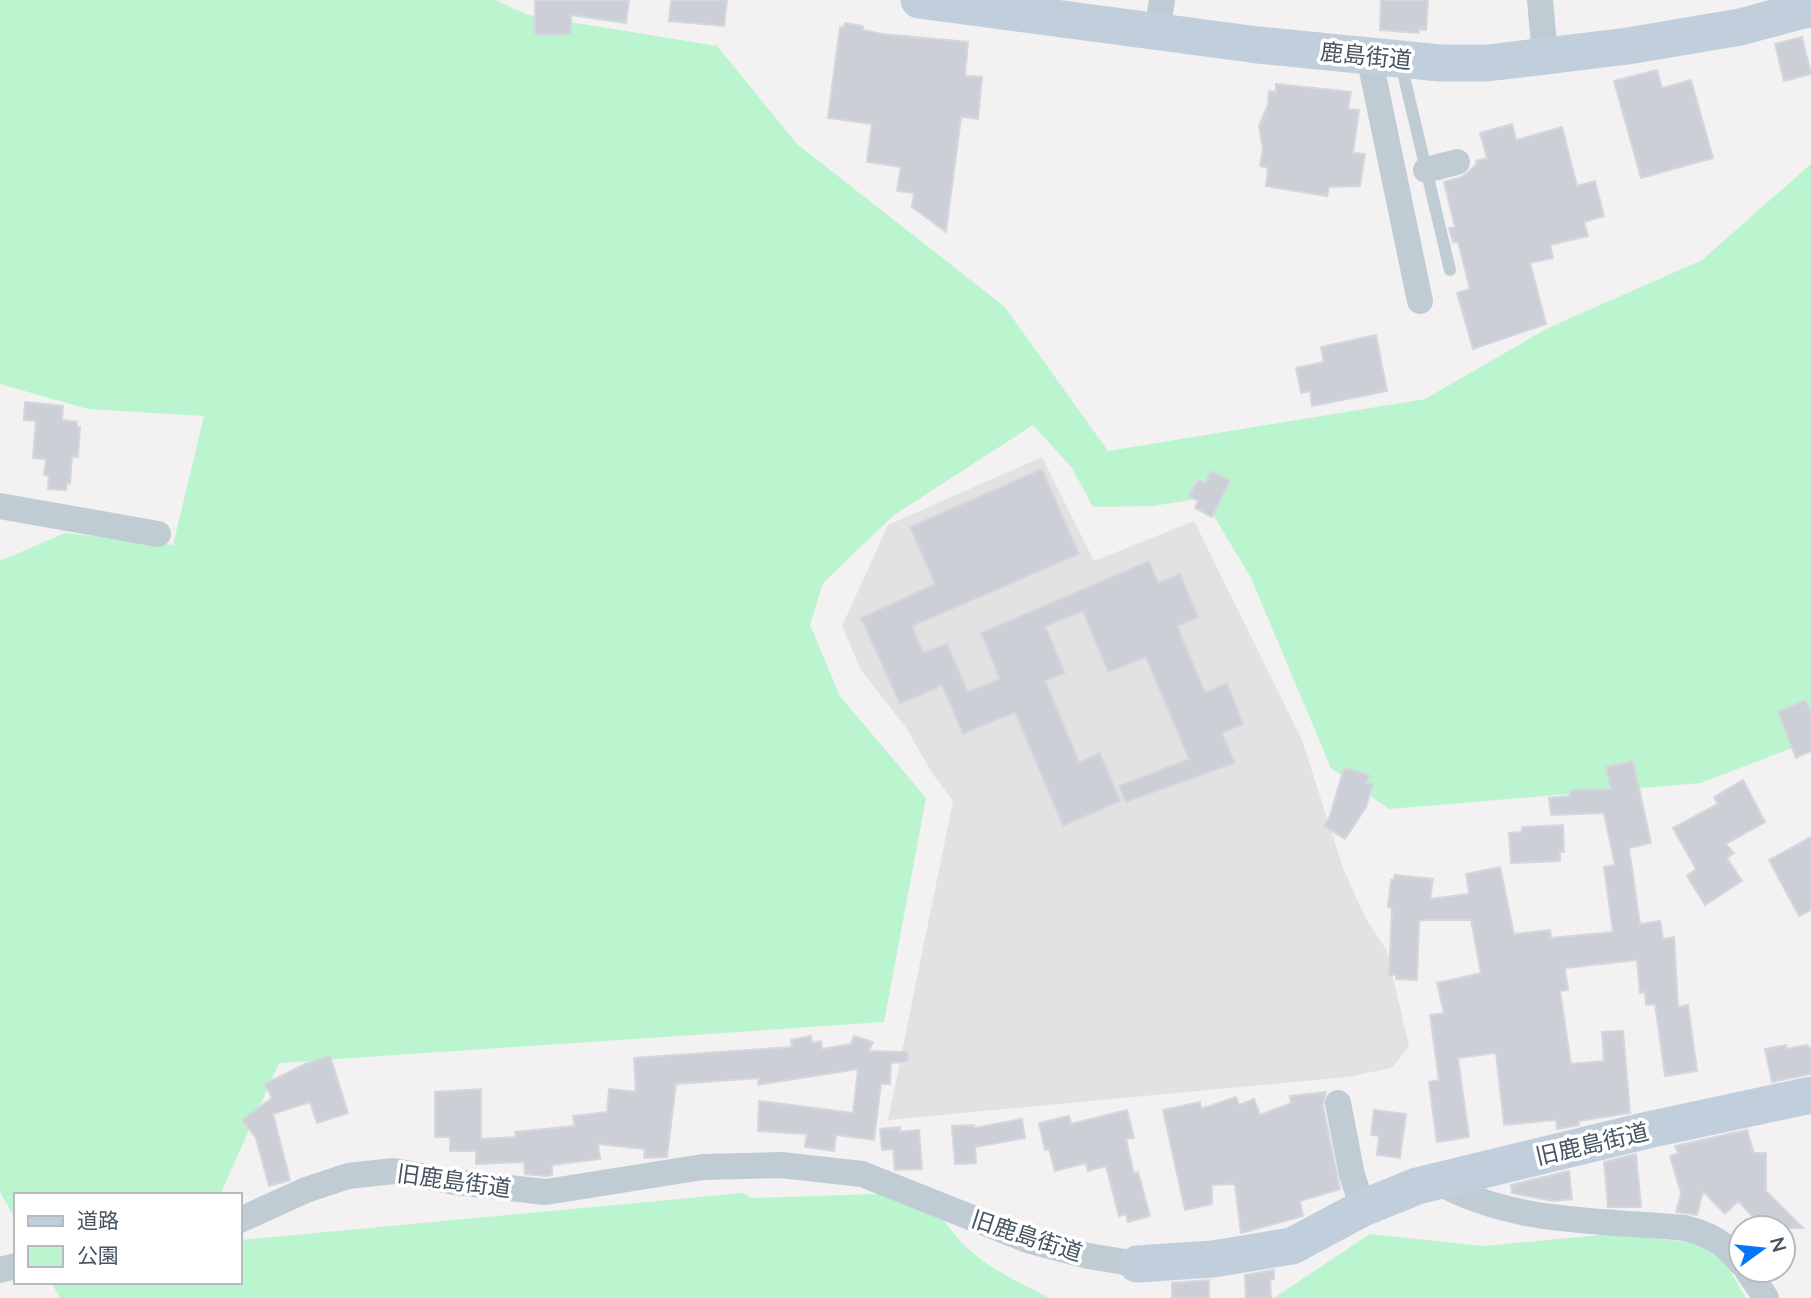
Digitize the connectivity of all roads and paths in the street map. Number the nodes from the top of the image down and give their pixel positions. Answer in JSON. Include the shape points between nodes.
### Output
{"nodes":[{"id":1,"x":919,"y":0,"type":"edge"},
{"id":2,"x":1541,"y":0,"type":"edge"},
{"id":3,"x":1811,"y":8,"type":"edge"},
{"id":4,"x":1160,"y":15,"type":"edge"},
{"id":5,"x":1545,"y":55,"type":"junction"},
{"id":6,"x":1385,"y":58,"type":"junction"},
{"id":7,"x":1465,"y":162,"type":"dead end"},
{"id":8,"x":1426,"y":170,"type":"junction"},
{"id":9,"x":1450,"y":270,"type":"dead end"},
{"id":10,"x":1420,"y":301,"type":"dead end"},
{"id":11,"x":0,"y":506,"type":"edge"},
{"id":12,"x":158,"y":534,"type":"dead end"},
{"id":13,"x":1811,"y":1096,"type":"edge"},
{"id":14,"x":1338,"y":1103,"type":"dead end"},
{"id":15,"x":1436,"y":1181,"type":"junction"},
{"id":16,"x":1363,"y":1208,"type":"junction"},
{"id":17,"x":242,"y":1219,"type":"edge"},
{"id":18,"x":1727,"y":1248,"type":"edge"},
{"id":19,"x":1136,"y":1264,"type":"joint"}],
"edges":[{"from":1,"to":4,"type":"street","name":"鹿島街道"},
{"from":2,"to":5,"type":"street"},
{"from":3,"to":5,"type":"street","name":"鹿島街道","via":[[1740,27]]},
{"from":4,"to":6,"type":"street","name":"鹿島街道"},
{"from":5,"to":6,"type":"street","name":"鹿島街道","via":[[1487,62]]},
{"from":6,"to":8,"type":"lane"},
{"from":6,"to":10,"type":"street"},
{"from":7,"to":8,"type":"street"},
{"from":8,"to":9,"type":"lane"},
{"from":11,"to":12,"type":"street"},
{"from":13,"to":15,"type":"street","name":"旧鹿島街道"},
{"from":14,"to":16,"type":"street"},
{"from":15,"to":16,"type":"street","name":"旧鹿島街道"},
{"from":15,"to":18,"type":"street","via":[[1468,1199],[1540,1216],[1685,1228],[1716,1237]]},
{"from":16,"to":19,"type":"street","name":"旧鹿島街道","via":[[1292,1246],[1213,1259]]},
{"from":17,"to":19,"type":"street","name":"旧鹿島街道","via":[[338,1179],[394,1171],[547,1192],[704,1167],[781,1165],[862,1174],[1030,1241]]}]}
